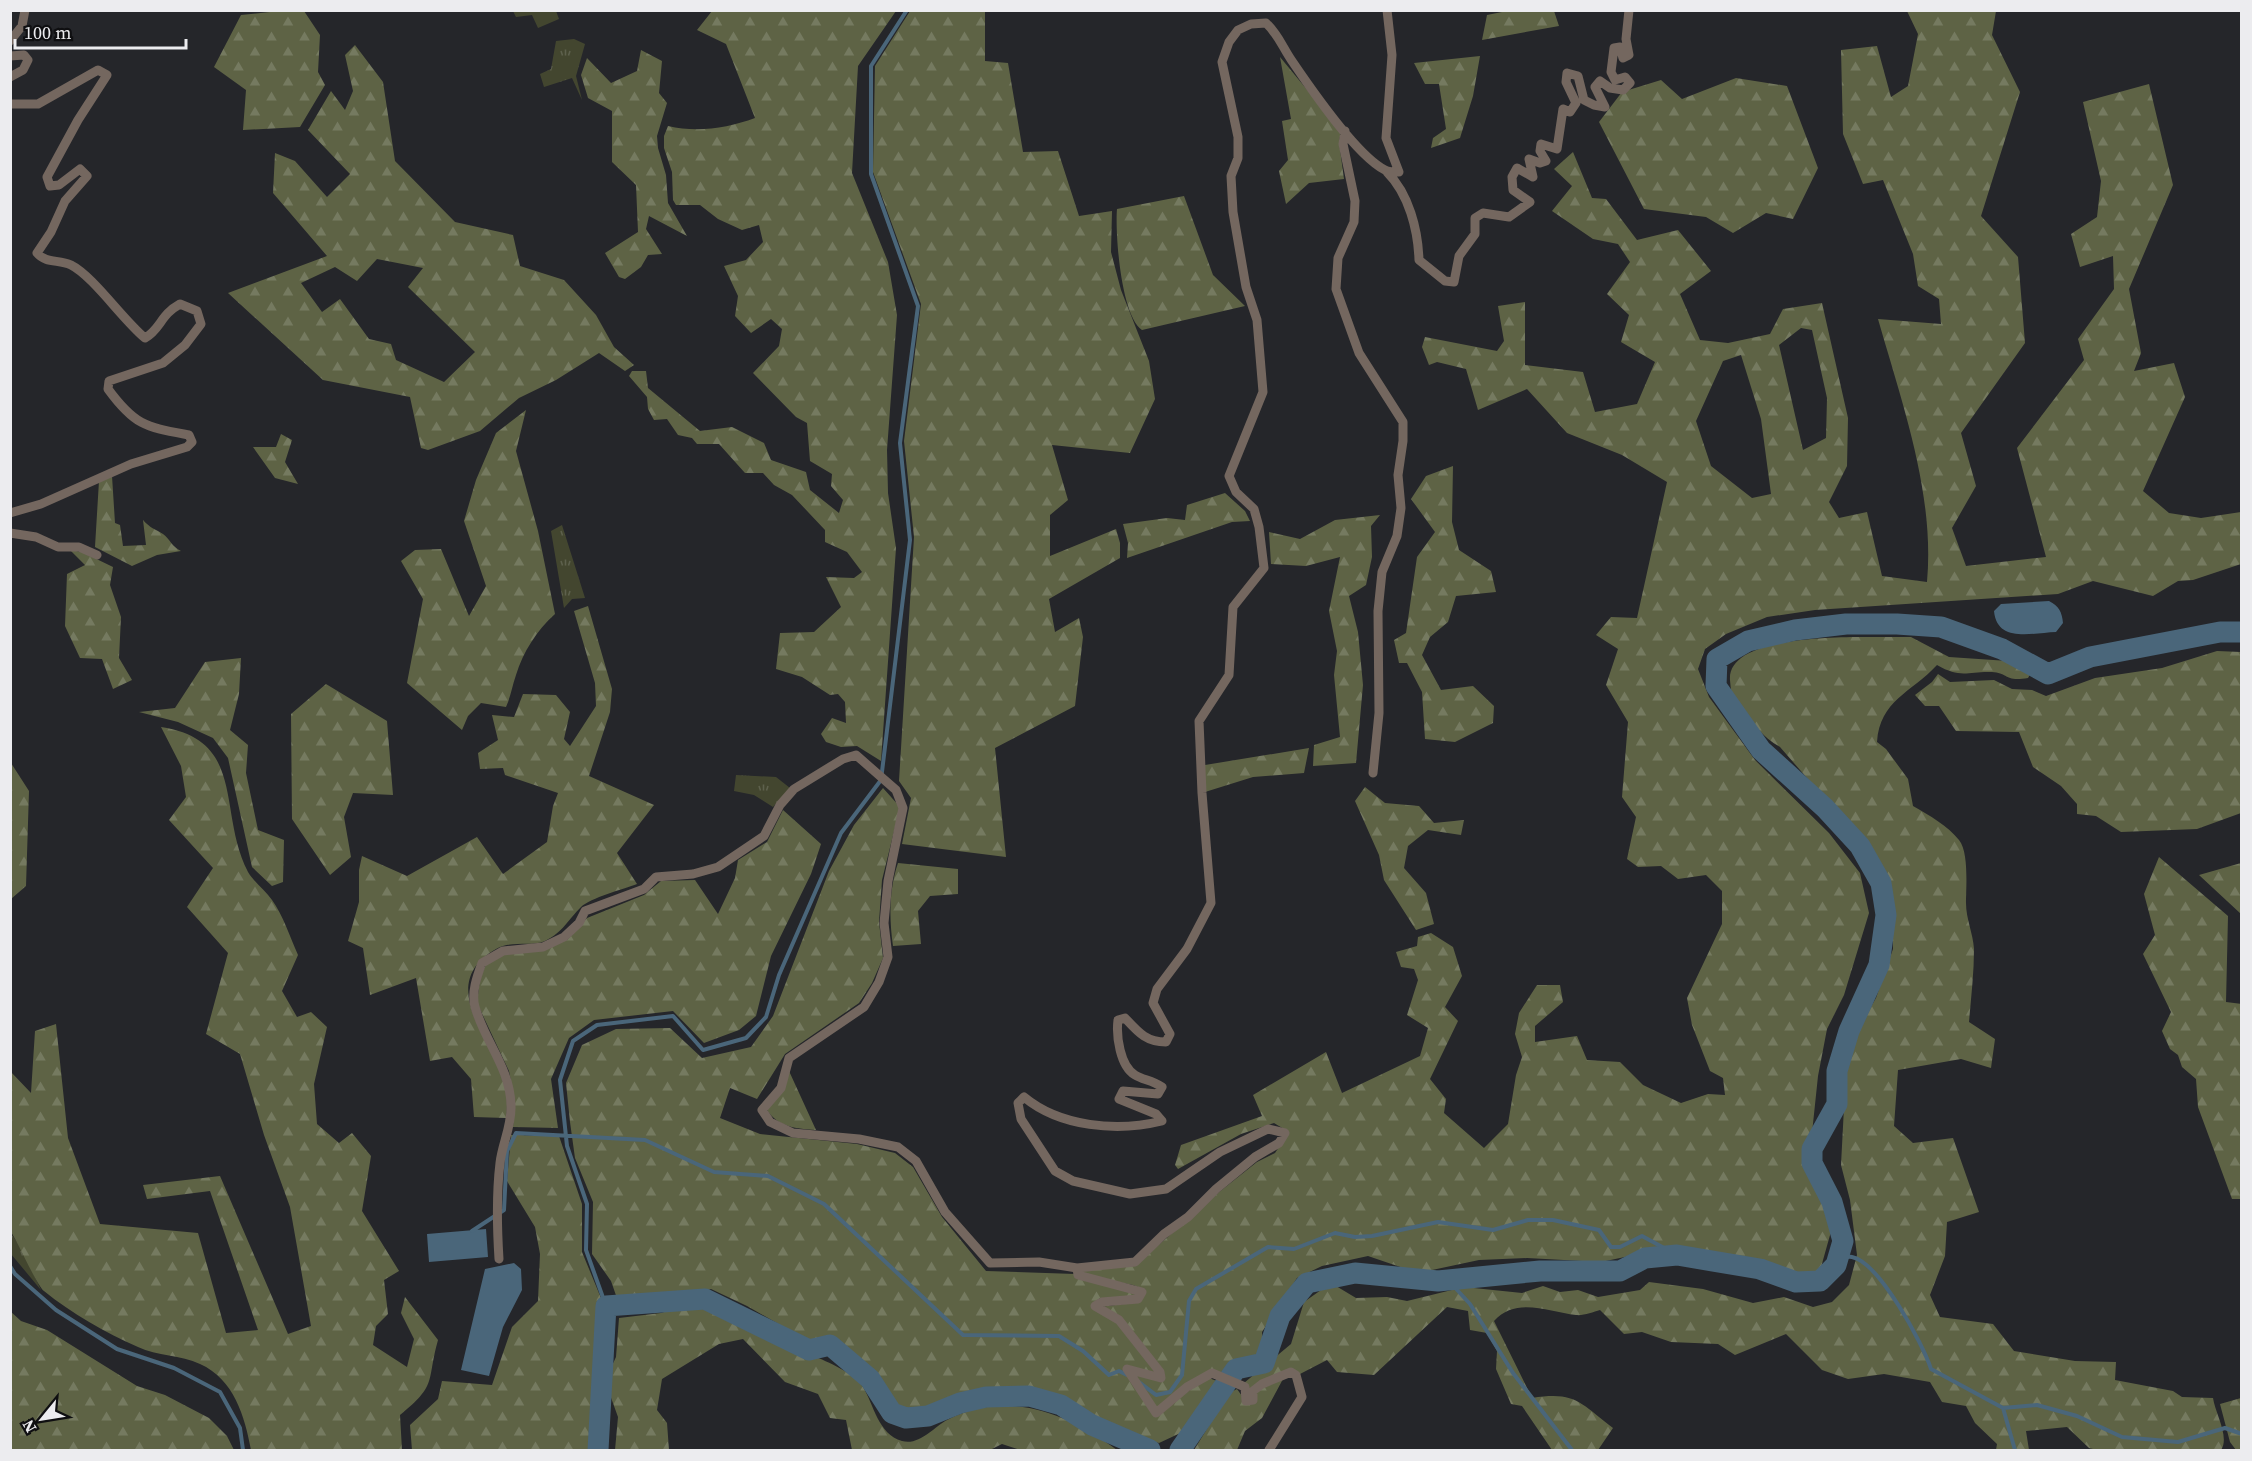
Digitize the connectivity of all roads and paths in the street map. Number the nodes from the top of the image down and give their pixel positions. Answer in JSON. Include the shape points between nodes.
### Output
{"nodes":[{"id":1,"x":25,"y":10,"type":"edge"},
{"id":2,"x":1387,"y":10,"type":"edge"},
{"id":3,"x":1629,"y":10,"type":"edge"},
{"id":4,"x":10,"y":41,"type":"edge"},
{"id":5,"x":10,"y":56,"type":"edge"},
{"id":6,"x":10,"y":77,"type":"edge"},
{"id":7,"x":10,"y":104,"type":"edge"},
{"id":8,"x":1345,"y":131,"type":"junction"},
{"id":9,"x":1387,"y":172,"type":"junction"},
{"id":10,"x":10,"y":513,"type":"edge"},
{"id":11,"x":10,"y":533,"type":"edge"},
{"id":12,"x":97,"y":555,"type":"dead end"},
{"id":13,"x":1373,"y":773,"type":"dead end"},
{"id":14,"x":499,"y":1259,"type":"dead end"},
{"id":15,"x":1077,"y":1268,"type":"junction"},
{"id":16,"x":1269,"y":1450,"type":"edge"}],
"edges":[{"from":1,"to":4,"type":"street","via":[[22,26]]},
{"from":2,"to":9,"type":"street","via":[[1392,55],[1386,138],[1399,172]]},
{"from":3,"to":9,"type":"street","via":[[1629,55],[1623,58],[1620,47],[1614,48],[1611,72],[1616,80],[1625,77],[1630,83],[1623,90],[1600,81],[1594,87],[1605,107],[1584,100],[1578,76],[1567,73],[1566,82],[1576,103],[1570,112],[1563,110],[1557,149],[1541,144],[1546,161],[1529,159],[1533,177],[1517,168],[1512,177],[1513,190],[1530,202],[1509,217],[1484,213],[1475,218],[1474,234],[1459,256],[1454,282],[1445,281],[1419,260],[1418,238],[1408,207]]},
{"from":5,"to":6,"type":"street","via":[[24,55],[27,60],[23,70]]},
{"from":7,"to":10,"type":"street","via":[[38,104],[98,70],[107,75],[47,177],[50,186],[59,185],[80,169],[87,176],[65,201],[37,253],[42,259],[72,265],[145,338],[153,333],[165,313],[180,304],[197,311],[201,324],[185,345],[163,363],[109,381],[108,389],[135,419],[151,429],[189,435],[192,442],[187,447],[131,464],[41,504]]},
{"from":8,"to":9,"type":"street"},
{"from":8,"to":13,"type":"street","via":[[1343,144],[1355,201],[1354,222],[1338,258],[1336,289],[1359,353],[1403,422],[1398,475],[1401,508],[1397,536],[1382,572],[1378,611],[1379,713]]},
{"from":8,"to":15,"type":"street","via":[[1266,23],[1238,30],[1222,62],[1238,137],[1238,158],[1232,176],[1233,212],[1246,287],[1257,320],[1263,392],[1229,476],[1236,492],[1254,509],[1264,568],[1233,607],[1228,675],[1199,721],[1211,903],[1187,949],[1157,989],[1153,1003],[1170,1034],[1166,1042],[1142,1036],[1125,1018],[1118,1020],[1124,1061],[1135,1075],[1162,1087],[1158,1094],[1123,1091],[1119,1099],[1156,1114],[1162,1121],[1099,1125],[1052,1116],[1024,1096],[1018,1103],[1021,1119],[1055,1171],[1073,1181],[1130,1194],[1166,1189],[1220,1152],[1268,1129],[1284,1133],[1280,1143],[1256,1157],[1135,1262]]},
{"from":11,"to":12,"type":"street","via":[[58,546],[79,547]]},
{"from":14,"to":15,"type":"street","via":[[500,1161],[511,1105],[506,1073],[475,1006],[476,981],[482,963],[503,951],[543,947],[564,937],[585,911],[644,889],[656,877],[718,867],[765,836],[780,805],[795,789],[856,755],[896,790],[903,808],[888,881],[884,923],[888,957],[864,1007],[789,1058],[781,1088],[762,1110],[770,1122],[793,1132],[898,1147],[916,1161],[945,1212],[990,1263],[1039,1262]]},
{"from":15,"to":16,"type":"street","via":[[1078,1275],[1142,1292],[1138,1299],[1095,1306],[1119,1320],[1160,1372],[1161,1378],[1127,1369],[1156,1413],[1187,1387],[1212,1373],[1245,1387],[1246,1401],[1253,1400],[1252,1391],[1262,1384],[1291,1372],[1296,1375],[1302,1397]]}]}
